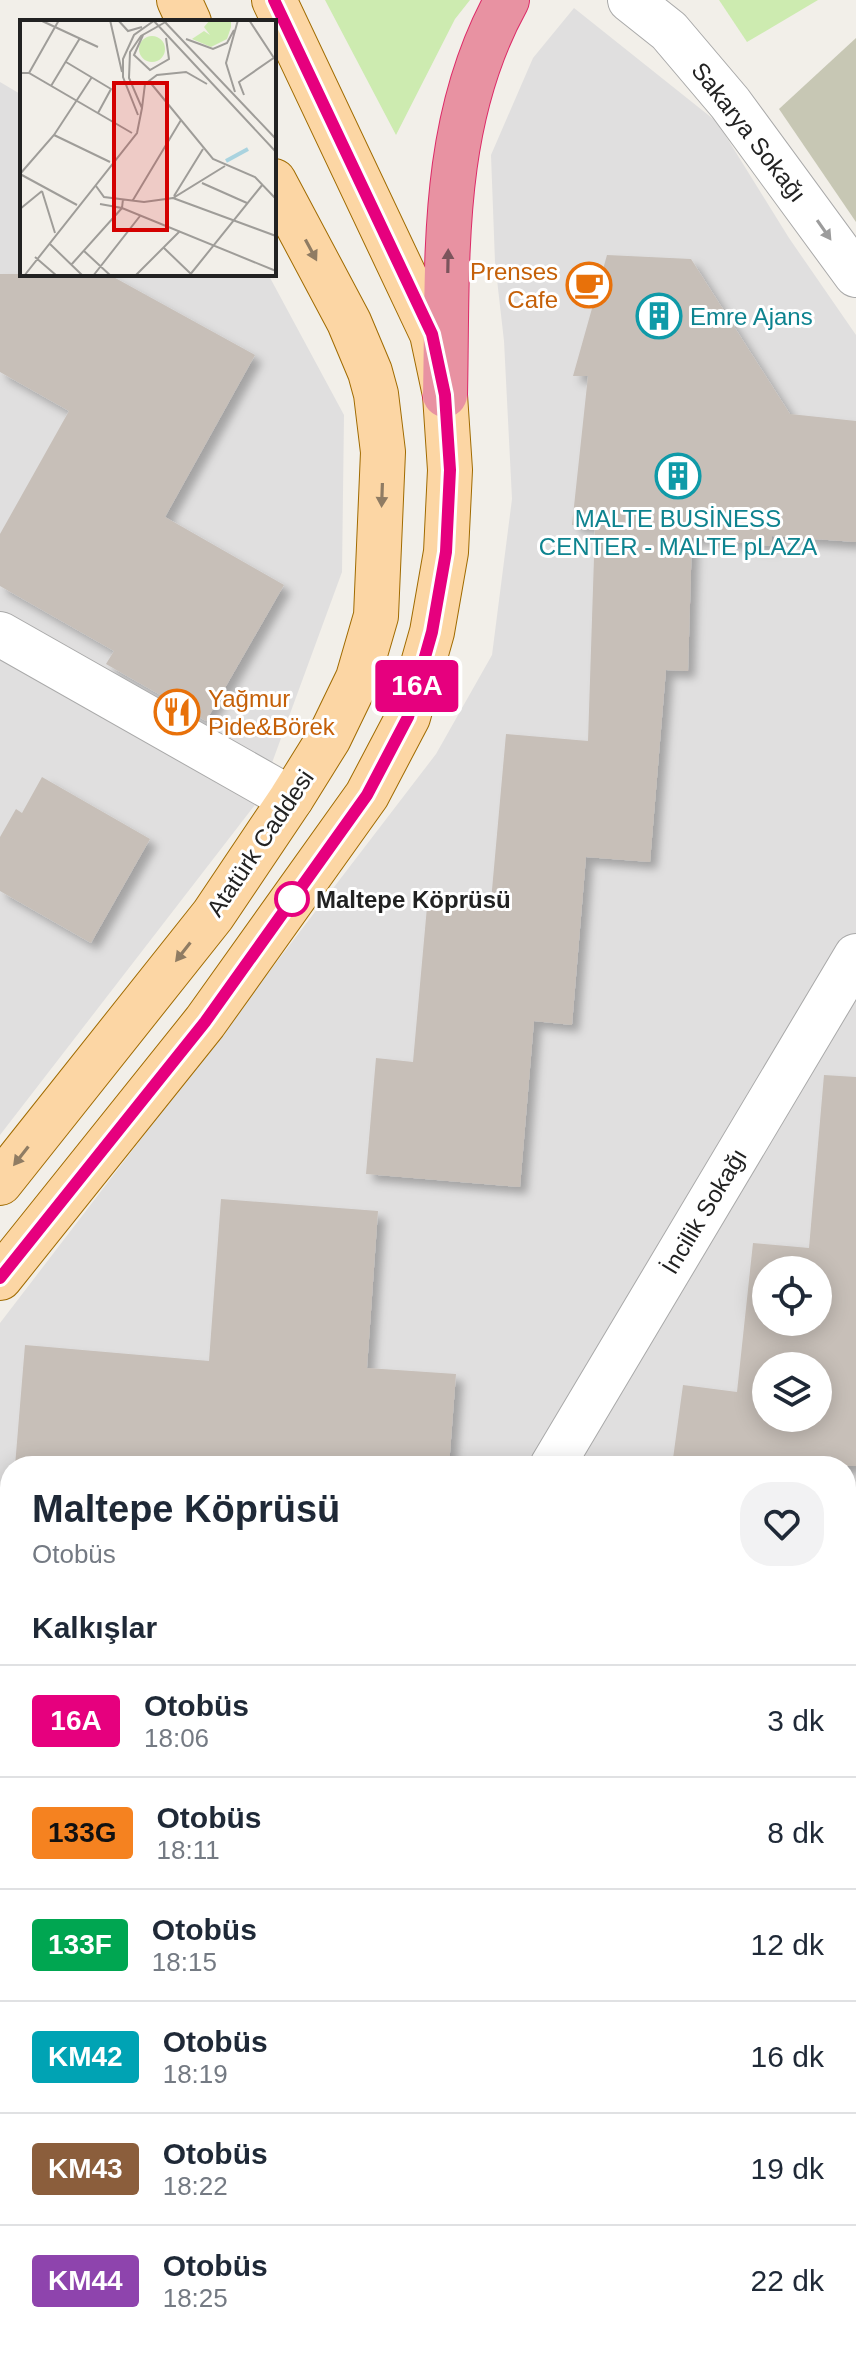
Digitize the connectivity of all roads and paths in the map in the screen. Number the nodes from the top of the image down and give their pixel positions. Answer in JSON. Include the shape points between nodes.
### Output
{"nodes":[{"id":1,"x":179,"y":0,"type":"edge"},
{"id":2,"x":274,"y":0,"type":"edge"},
{"id":3,"x":507,"y":0,"type":"edge"},
{"id":4,"x":630,"y":0,"type":"edge"},
{"id":5,"x":188,"y":20,"type":"edge"},
{"id":6,"x":276,"y":185,"type":"edge"},
{"id":7,"x":856,"y":275,"type":"edge"},
{"id":8,"x":445,"y":395,"type":"junction"},
{"id":9,"x":0,"y":634,"type":"edge"},
{"id":10,"x":291,"y":799,"type":"junction"},
{"id":11,"x":856,"y":956,"type":"edge"},
{"id":12,"x":0,"y":1183,"type":"edge"},
{"id":13,"x":0,"y":1278,"type":"edge"},
{"id":14,"x":558,"y":1456,"type":"edge"}],
"edges":[{"from":1,"to":5,"type":"main road"},
{"from":2,"to":8,"type":"main road","via":[[432,334]]},
{"from":8,"to":3,"type":"highway","one_way":true,"via":[[452,169],[477,64]]},
{"from":4,"to":7,"type":"street","name":"Sakarya Sokağı","one_way":true,"via":[[669,31],[730,103]]},
{"from":6,"to":10,"type":"main road","name":"Atatürk Caddesi","one_way":true,"via":[[370,372],[383,452],[376,616],[358,678]]},
{"from":8,"to":13,"type":"main road","via":[[450,470],[446,552],[432,632],[408,717],[367,795],[205,1022]]},
{"from":9,"to":10,"type":"street"},
{"from":10,"to":12,"type":"main road","name":"Atatürk Caddesi","one_way":true,"via":[[213,915]]},
{"from":11,"to":14,"type":"street","name":"İncilik Sokağı"}]}
